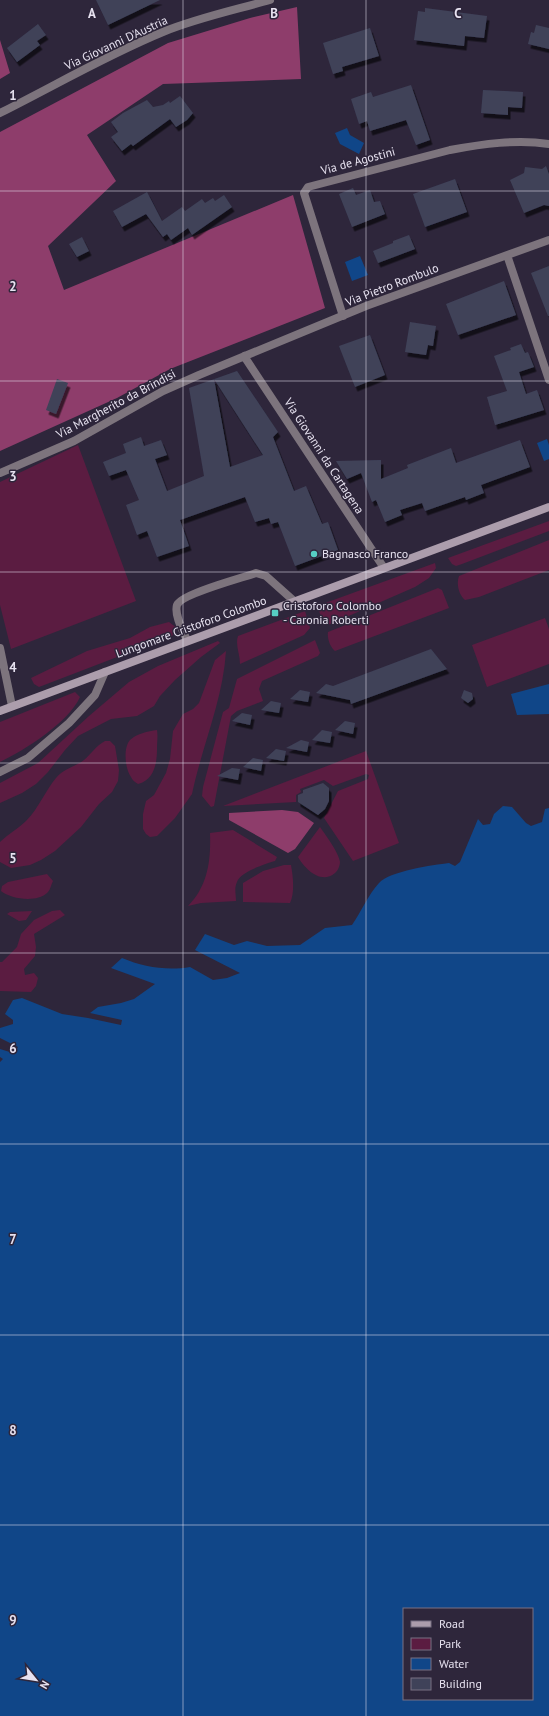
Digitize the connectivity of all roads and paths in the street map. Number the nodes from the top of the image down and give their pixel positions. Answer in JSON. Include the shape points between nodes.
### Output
{"nodes":[{"id":1,"x":270,"y":0,"type":"edge"},
{"id":2,"x":0,"y":113,"type":"edge"},
{"id":3,"x":549,"y":144,"type":"edge"},
{"id":4,"x":549,"y":240,"type":"edge"},
{"id":5,"x":507,"y":255,"type":"junction"},
{"id":6,"x":342,"y":316,"type":"junction"},
{"id":7,"x":244,"y":356,"type":"junction"},
{"id":8,"x":549,"y":380,"type":"edge"},
{"id":9,"x":0,"y":473,"type":"edge"},
{"id":10,"x":549,"y":507,"type":"edge"},
{"id":11,"x":384,"y":568,"type":"junction"},
{"id":12,"x":294,"y":601,"type":"junction"},
{"id":13,"x":187,"y":640,"type":"junction"},
{"id":14,"x":0,"y":648,"type":"edge"},
{"id":15,"x":105,"y":672,"type":"junction"},
{"id":16,"x":12,"y":706,"type":"junction"},
{"id":17,"x":0,"y":711,"type":"edge"},
{"id":18,"x":0,"y":772,"type":"edge"}],
"edges":[{"from":1,"to":2,"type":"street","name":"Via Giovanni D'Austria","via":[[164,31]]},
{"from":3,"to":6,"type":"street","name":"Via de Agostini","via":[[518,142],[471,146],[308,187],[304,193]]},
{"from":4,"to":5,"type":"street","name":"Via Pietro Rombulo"},
{"from":5,"to":6,"type":"street","name":"Via Pietro Rombulo"},
{"from":5,"to":8,"type":"street"},
{"from":6,"to":7,"type":"street","name":"Via Pietro Rombulo"},
{"from":7,"to":9,"type":"street","name":"Via Margherito da Brindisi","via":[[163,391],[74,441]]},
{"from":7,"to":11,"type":"street","name":"Via Giovanni da Cartagena"},
{"from":10,"to":11,"type":"main road","name":"Lungomare Cristoforo Colombo"},
{"from":11,"to":12,"type":"main road","name":"Lungomare Cristoforo Colombo"},
{"from":12,"to":13,"type":"main road","name":"Lungomare Cristoforo Colombo"},
{"from":12,"to":13,"type":"street","via":[[266,576],[256,573],[193,594],[180,600],[177,607]]},
{"from":13,"to":15,"type":"main road","name":"Lungomare Cristoforo Colombo"},
{"from":14,"to":16,"type":"street"},
{"from":15,"to":16,"type":"main road","name":"Lungomare Cristoforo Colombo"},
{"from":15,"to":18,"type":"street","via":[[95,695],[69,724],[28,758]]},
{"from":16,"to":17,"type":"main road","name":"Lungomare Cristoforo Colombo"}]}
